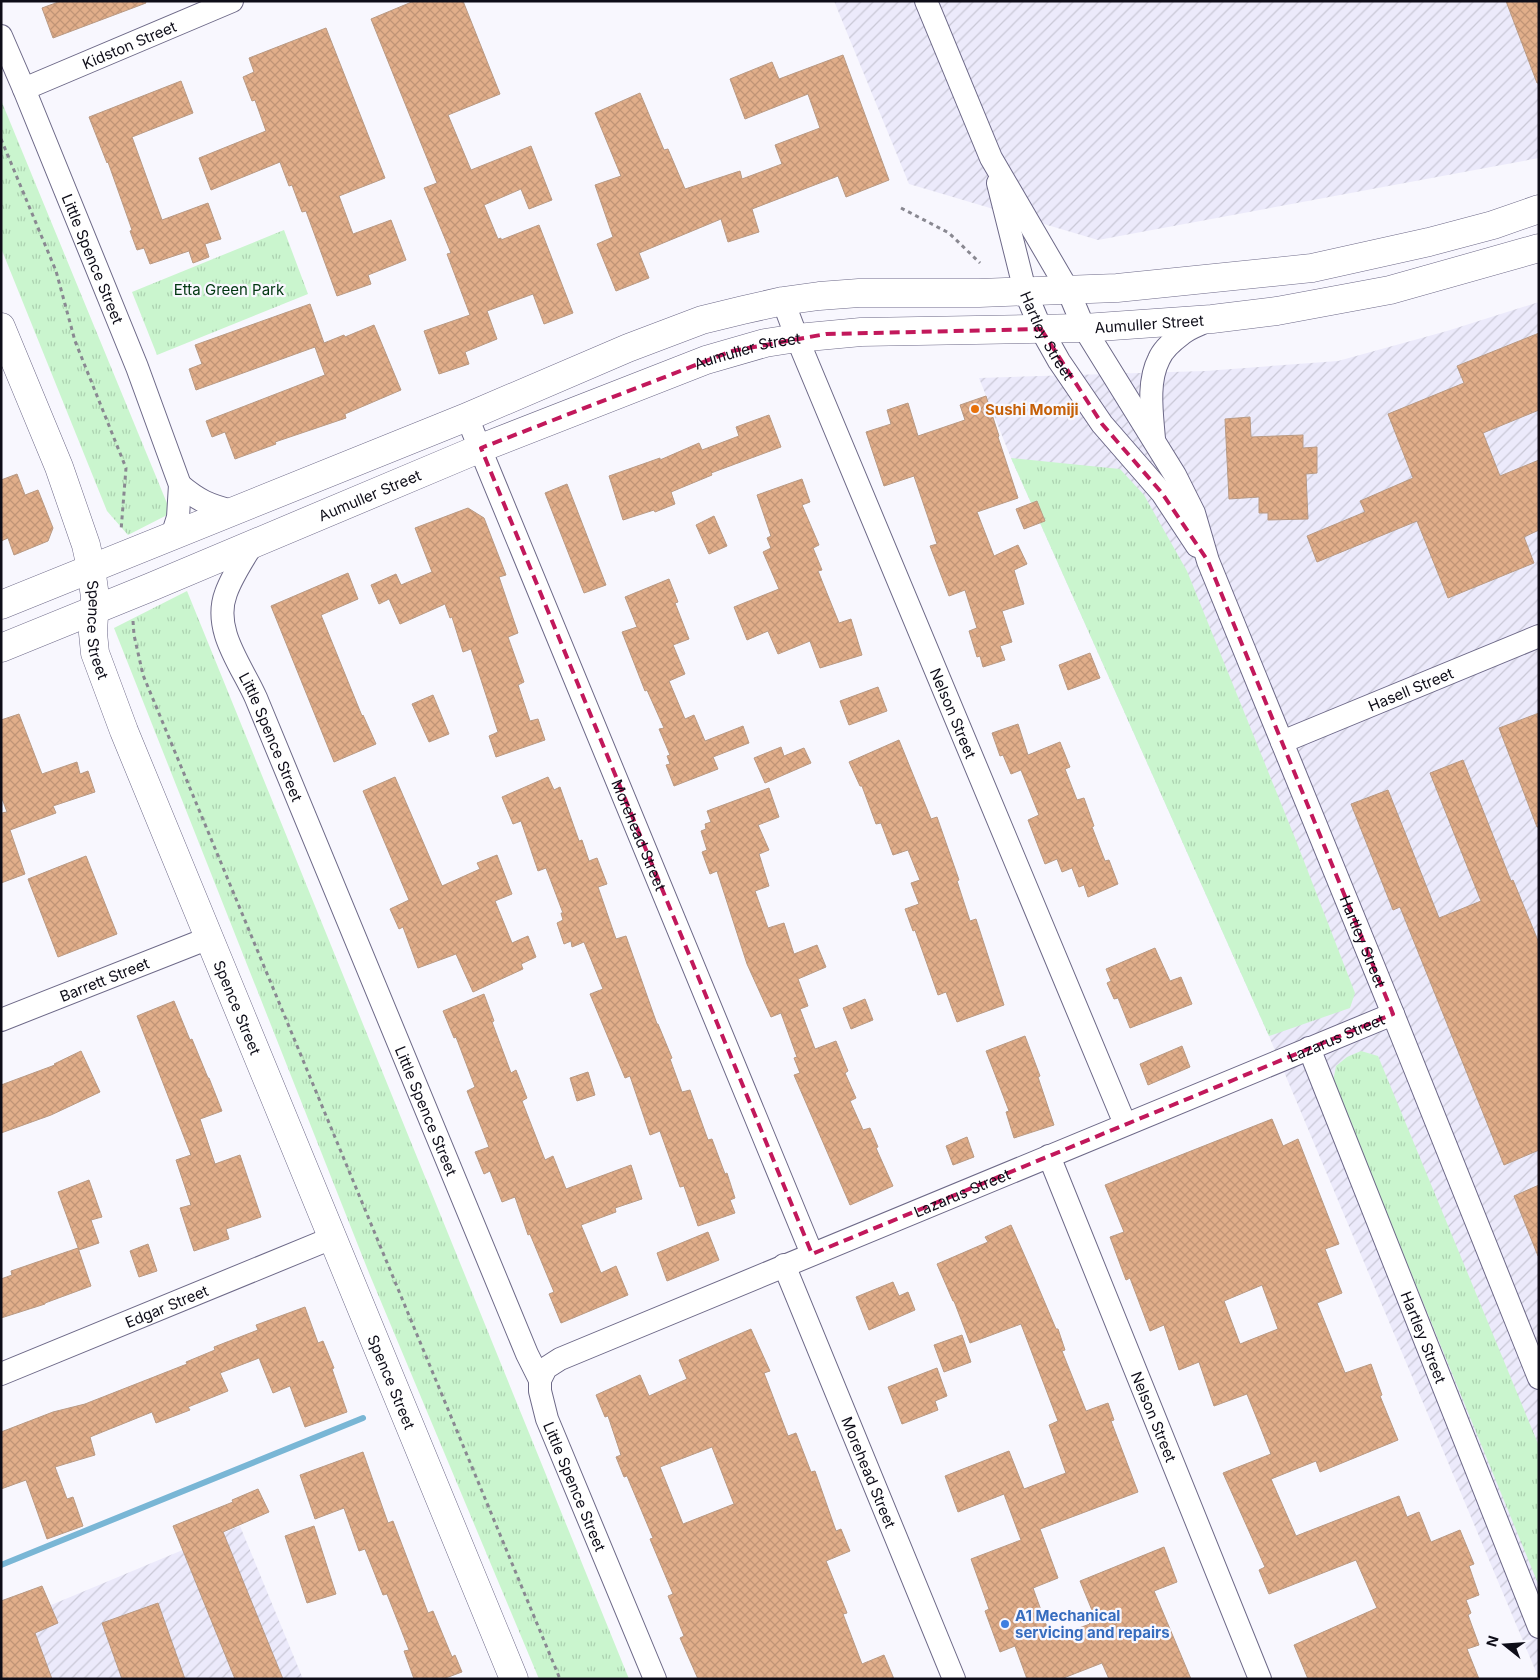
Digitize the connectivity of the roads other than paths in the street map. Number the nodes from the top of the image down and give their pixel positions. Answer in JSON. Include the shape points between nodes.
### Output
{"nodes":[{"id":1,"x":232,"y":1,"type":"edge"},
{"id":2,"x":926,"y":1,"type":"edge"},
{"id":3,"x":1,"y":36,"type":"edge"},
{"id":4,"x":24,"y":89,"type":"junction"},
{"id":5,"x":992,"y":158,"type":"junction"},
{"id":6,"x":1539,"y":209,"type":"edge"},
{"id":7,"x":1539,"y":248,"type":"edge"},
{"id":8,"x":1068,"y":290,"type":"junction"},
{"id":9,"x":1025,"y":291,"type":"junction"},
{"id":10,"x":783,"y":301,"type":"junction"},
{"id":11,"x":1212,"y":319,"type":"junction"},
{"id":12,"x":1,"y":327,"type":"edge"},
{"id":13,"x":1041,"y":328,"type":"junction"},
{"id":14,"x":1084,"y":328,"type":"junction"},
{"id":15,"x":797,"y":338,"type":"junction"},
{"id":16,"x":467,"y":416,"type":"junction"},
{"id":17,"x":1154,"y":442,"type":"junction"},
{"id":18,"x":481,"y":448,"type":"junction"},
{"id":19,"x":180,"y":485,"type":"junction"},
{"id":20,"x":232,"y":511,"type":"junction"},
{"id":21,"x":172,"y":536,"type":"junction"},
{"id":22,"x":252,"y":544,"type":"junction"},
{"id":23,"x":1208,"y":561,"type":"junction"},
{"id":24,"x":91,"y":568,"type":"junction"},
{"id":25,"x":1,"y":606,"type":"edge"},
{"id":26,"x":95,"y":610,"type":"junction"},
{"id":27,"x":1539,"y":636,"type":"edge"},
{"id":28,"x":1,"y":648,"type":"edge"},
{"id":29,"x":1282,"y":742,"type":"junction"},
{"id":30,"x":209,"y":938,"type":"junction"},
{"id":31,"x":1393,"y":1014,"type":"junction"},
{"id":32,"x":1,"y":1020,"type":"edge"},
{"id":33,"x":1309,"y":1048,"type":"junction"},
{"id":34,"x":1125,"y":1124,"type":"junction"},
{"id":35,"x":1049,"y":1156,"type":"junction"},
{"id":36,"x":332,"y":1238,"type":"junction"},
{"id":37,"x":812,"y":1254,"type":"junction"},
{"id":38,"x":784,"y":1266,"type":"junction"},
{"id":39,"x":1,"y":1374,"type":"edge"},
{"id":40,"x":1539,"y":1378,"type":"edge"},
{"id":41,"x":540,"y":1380,"type":"junction"},
{"id":42,"x":1539,"y":1628,"type":"edge"},
{"id":43,"x":514,"y":1679,"type":"edge"},
{"id":44,"x":654,"y":1679,"type":"edge"},
{"id":45,"x":954,"y":1679,"type":"edge"},
{"id":46,"x":1260,"y":1679,"type":"edge"}],
"edges":[{"from":1,"to":4,"type":"street","name":"Kidston Street"},
{"from":2,"to":5,"type":"street","name":"Hartley Street"},
{"from":3,"to":4,"type":"street","name":"Little Spence Street"},
{"from":4,"to":19,"type":"street","name":"Little Spence Street","via":[[137,367]]},
{"from":5,"to":8,"type":"street","name":"Hartley Street"},
{"from":5,"to":9,"type":"street","name":"Hartley Street"},
{"from":6,"to":8,"type":"main road","via":[[1429,242],[1312,268]]},
{"from":7,"to":11,"type":"main road","name":"Aumuller Street","via":[[1390,290],[1277,311]]},
{"from":8,"to":9,"type":"main road"},
{"from":8,"to":14,"type":"street","name":"Hartley Street"},
{"from":9,"to":10,"type":"main road","via":[[859,293]]},
{"from":9,"to":13,"type":"street","name":"Hartley Street"},
{"from":10,"to":15,"type":"street","name":"Nelson Street"},
{"from":10,"to":16,"type":"main road","via":[[684,327]]},
{"from":11,"to":14,"type":"main road","name":"Aumuller Street"},
{"from":11,"to":17,"type":"street","name":"Hartley Street","via":[[1184,332],[1159,358],[1153,380]]},
{"from":12,"to":24,"type":"main road","name":"Spence Street","via":[[59,467]]},
{"from":13,"to":14,"type":"main road","name":"Aumuller Street"},
{"from":13,"to":15,"type":"main road","name":"Aumuller Street","via":[[861,332]]},
{"from":13,"to":23,"type":"street","name":"Hartley Street","via":[[1102,424],[1162,493]]},
{"from":14,"to":17,"type":"street","name":"Hartley Street"},
{"from":15,"to":18,"type":"main road","name":"Aumuller Street","via":[[765,343],[706,360]]},
{"from":15,"to":34,"type":"street","name":"Nelson Street"},
{"from":16,"to":18,"type":"street","name":"Morehead Street"},
{"from":16,"to":20,"type":"main road"},
{"from":17,"to":23,"type":"street","name":"Hartley Street","via":[[1194,513]]},
{"from":18,"to":22,"type":"main road","name":"Aumuller Street"},
{"from":18,"to":37,"type":"street","name":"Morehead Street"},
{"from":19,"to":20,"type":"street","via":[[206,504]]},
{"from":19,"to":21,"type":"street","name":"Little Spence Street","via":[[178,516]]},
{"from":20,"to":21,"type":"main road"},
{"from":21,"to":24,"type":"main road"},
{"from":22,"to":26,"type":"main road","name":"Aumuller Street"},
{"from":22,"to":41,"type":"street","name":"Little Spence Street","via":[[224,598],[225,634],[256,698]]},
{"from":23,"to":29,"type":"street","name":"Hartley Street"},
{"from":24,"to":25,"type":"main road"},
{"from":24,"to":26,"type":"main road","name":"Spence Street"},
{"from":26,"to":28,"type":"main road","name":"Aumuller Street"},
{"from":26,"to":30,"type":"main road","name":"Spence Street","via":[[94,647],[99,664]]},
{"from":27,"to":29,"type":"street","name":"Hasell Street"},
{"from":29,"to":31,"type":"street","name":"Hartley Street"},
{"from":30,"to":32,"type":"street","name":"Barrett Street"},
{"from":30,"to":36,"type":"main road","name":"Spence Street"},
{"from":31,"to":33,"type":"street","name":"Lazarus Street"},
{"from":31,"to":40,"type":"street","name":"Hartley Street"},
{"from":33,"to":34,"type":"street","name":"Lazarus Street"},
{"from":33,"to":42,"type":"street","name":"Hartley Street"},
{"from":34,"to":35,"type":"street","name":"Lazarus Street"},
{"from":35,"to":37,"type":"street","name":"Lazarus Street"},
{"from":35,"to":46,"type":"street","name":"Nelson Street"},
{"from":36,"to":39,"type":"street","name":"Edgar Street"},
{"from":36,"to":43,"type":"main road","name":"Spence Street"},
{"from":37,"to":38,"type":"street","name":"Lazarus Street"},
{"from":38,"to":41,"type":"street","name":"Lazarus Street","via":[[560,1359],[546,1368]]},
{"from":38,"to":45,"type":"street","name":"Morehead Street"},
{"from":41,"to":44,"type":"street","name":"Little Spence Street","via":[[547,1419]]}]}
